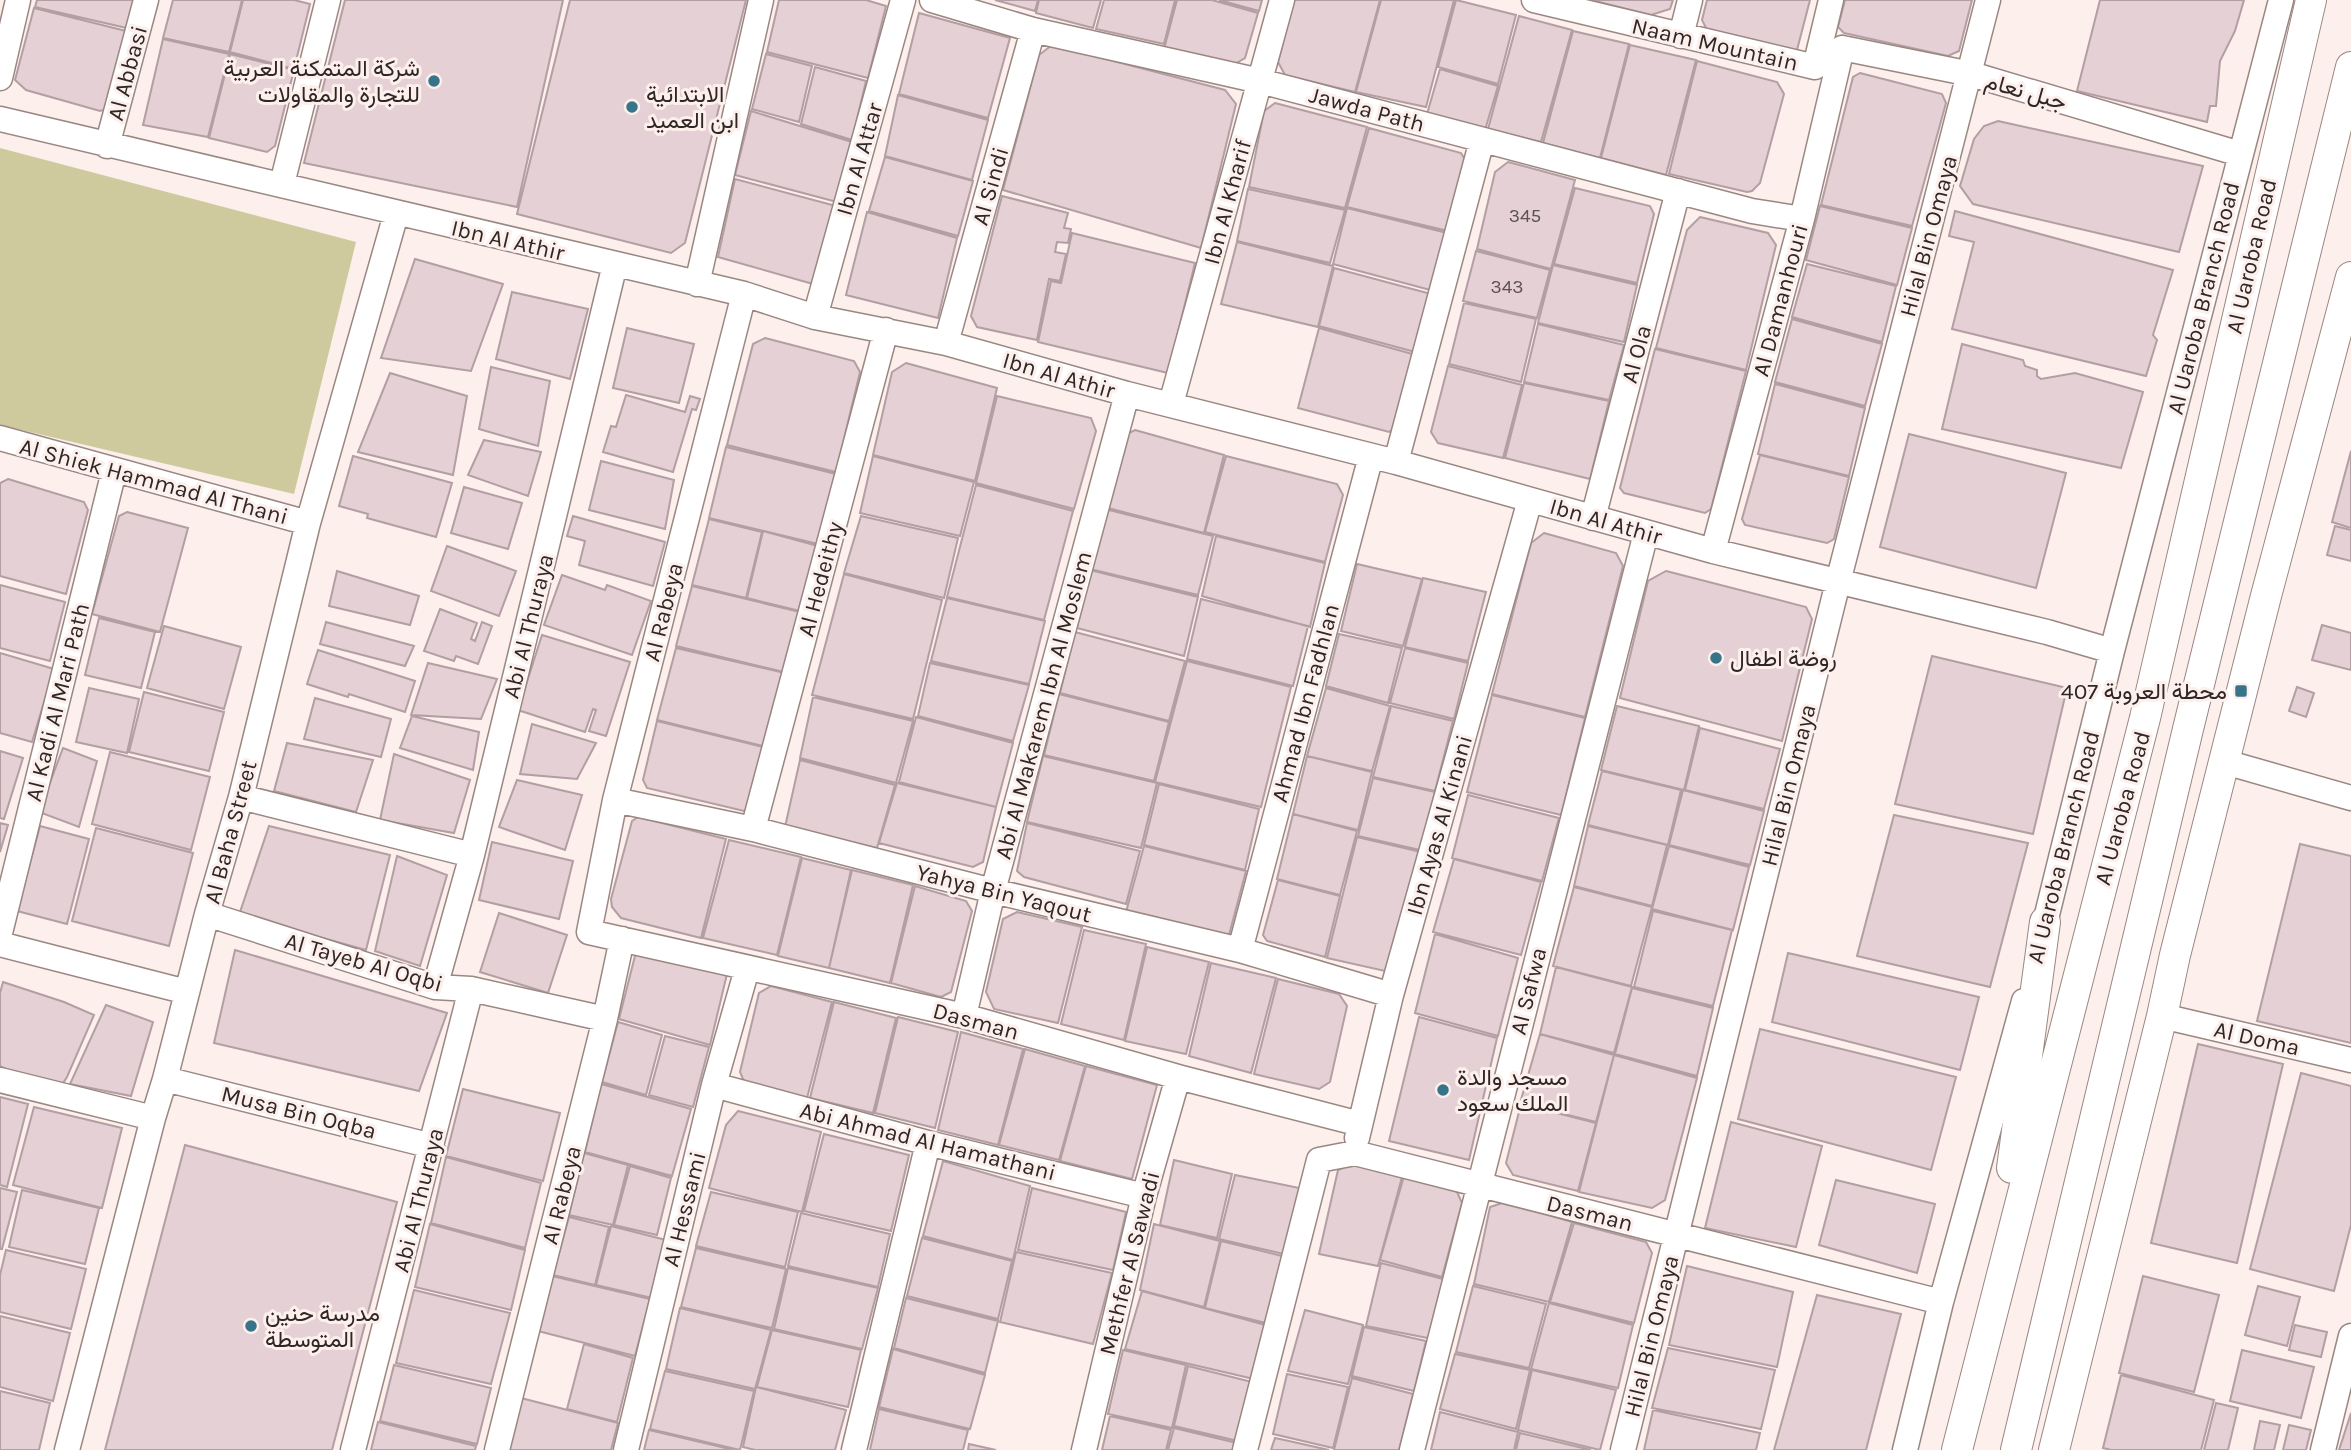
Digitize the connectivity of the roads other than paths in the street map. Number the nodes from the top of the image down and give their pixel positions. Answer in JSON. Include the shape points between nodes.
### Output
{"nodes":[{"id":1,"x":19,"y":0,"type":"edge"},
{"id":2,"x":146,"y":0,"type":"edge"},
{"id":3,"x":328,"y":0,"type":"edge"},
{"id":4,"x":761,"y":0,"type":"edge"},
{"id":5,"x":903,"y":0,"type":"edge"},
{"id":6,"x":932,"y":0,"type":"edge"},
{"id":7,"x":1282,"y":0,"type":"edge"},
{"id":8,"x":1534,"y":0,"type":"edge"},
{"id":9,"x":1690,"y":0,"type":"edge"},
{"id":10,"x":1831,"y":0,"type":"edge"},
{"id":11,"x":1988,"y":0,"type":"edge"},
{"id":12,"x":2281,"y":0,"type":"edge"},
{"id":13,"x":2311,"y":0,"type":"edge"},
{"id":14,"x":1033,"y":30,"type":"junction"},
{"id":15,"x":1681,"y":36,"type":"junction"},
{"id":16,"x":1842,"y":48,"type":"junction"},
{"id":17,"x":1815,"y":67,"type":"junction"},
{"id":18,"x":2351,"y":67,"type":"edge"},
{"id":19,"x":1971,"y":74,"type":"junction"},
{"id":20,"x":0,"y":78,"type":"edge"},
{"id":21,"x":1260,"y":80,"type":"junction"},
{"id":22,"x":0,"y":119,"type":"edge"},
{"id":23,"x":1482,"y":140,"type":"junction"},
{"id":24,"x":107,"y":146,"type":"junction"},
{"id":25,"x":2240,"y":154,"type":"junction"},
{"id":26,"x":282,"y":184,"type":"junction"},
{"id":27,"x":1678,"y":191,"type":"junction"},
{"id":28,"x":396,"y":214,"type":"junction"},
{"id":29,"x":1802,"y":219,"type":"junction"},
{"id":30,"x":615,"y":264,"type":"junction"},
{"id":31,"x":2351,"y":276,"type":"edge"},
{"id":32,"x":697,"y":284,"type":"junction"},
{"id":33,"x":744,"y":294,"type":"junction"},
{"id":34,"x":2348,"y":307,"type":"edge"},
{"id":35,"x":815,"y":317,"type":"junction"},
{"id":36,"x":886,"y":330,"type":"junction"},
{"id":37,"x":946,"y":343,"type":"junction"},
{"id":38,"x":1127,"y":394,"type":"junction"},
{"id":39,"x":1171,"y":404,"type":"junction"},
{"id":40,"x":0,"y":438,"type":"edge"},
{"id":41,"x":1371,"y":456,"type":"junction"},
{"id":42,"x":1396,"y":462,"type":"junction"},
{"id":43,"x":114,"y":471,"type":"junction"},
{"id":44,"x":1530,"y":500,"type":"junction"},
{"id":45,"x":1593,"y":518,"type":"junction"},
{"id":46,"x":308,"y":523,"type":"junction"},
{"id":47,"x":1646,"y":533,"type":"junction"},
{"id":48,"x":1713,"y":551,"type":"junction"},
{"id":49,"x":1838,"y":582,"type":"junction"},
{"id":50,"x":2112,"y":651,"type":"junction"},
{"id":51,"x":2225,"y":762,"type":"junction"},
{"id":52,"x":241,"y":797,"type":"junction"},
{"id":53,"x":2351,"y":798,"type":"edge"},
{"id":54,"x":615,"y":800,"type":"junction"},
{"id":55,"x":753,"y":829,"type":"junction"},
{"id":56,"x":472,"y":855,"type":"junction"},
{"id":57,"x":992,"y":891,"type":"junction"},
{"id":58,"x":207,"y":914,"type":"junction"},
{"id":59,"x":2045,"y":922,"type":"junction"},
{"id":60,"x":589,"y":932,"type":"joint"},
{"id":61,"x":0,"y":933,"type":"edge"},
{"id":62,"x":622,"y":939,"type":"junction"},
{"id":63,"x":0,"y":944,"type":"edge"},
{"id":64,"x":1240,"y":950,"type":"junction"},
{"id":65,"x":747,"y":969,"type":"junction"},
{"id":66,"x":435,"y":987,"type":"junction"},
{"id":67,"x":471,"y":989,"type":"junction"},
{"id":68,"x":187,"y":992,"type":"junction"},
{"id":69,"x":1391,"y":995,"type":"junction"},
{"id":70,"x":964,"y":1016,"type":"junction"},
{"id":71,"x":2162,"y":1016,"type":"junction"},
{"id":72,"x":606,"y":1019,"type":"junction"},
{"id":73,"x":2351,"y":1060,"type":"edge"},
{"id":74,"x":1178,"y":1077,"type":"junction"},
{"id":75,"x":165,"y":1079,"type":"junction"},
{"id":76,"x":0,"y":1080,"type":"edge"},
{"id":77,"x":714,"y":1085,"type":"junction"},
{"id":78,"x":153,"y":1118,"type":"junction"},
{"id":79,"x":1360,"y":1124,"type":"junction"},
{"id":80,"x":928,"y":1143,"type":"junction"},
{"id":81,"x":432,"y":1146,"type":"junction"},
{"id":82,"x":1355,"y":1153,"type":"junction"},
{"id":83,"x":1479,"y":1185,"type":"junction"},
{"id":84,"x":1144,"y":1196,"type":"junction"},
{"id":85,"x":1677,"y":1235,"type":"junction"},
{"id":86,"x":1941,"y":1302,"type":"junction"},
{"id":87,"x":1994,"y":1302,"type":"junction"},
{"id":88,"x":2351,"y":1336,"type":"edge"},
{"id":89,"x":2346,"y":1376,"type":"edge"},
{"id":90,"x":67,"y":1450,"type":"edge"},
{"id":91,"x":353,"y":1450,"type":"edge"},
{"id":92,"x":497,"y":1450,"type":"edge"},
{"id":93,"x":625,"y":1450,"type":"edge"},
{"id":94,"x":854,"y":1450,"type":"edge"},
{"id":95,"x":1084,"y":1450,"type":"edge"},
{"id":96,"x":1245,"y":1450,"type":"edge"},
{"id":97,"x":1412,"y":1450,"type":"edge"},
{"id":98,"x":1623,"y":1450,"type":"edge"},
{"id":99,"x":1905,"y":1450,"type":"edge"},
{"id":100,"x":1957,"y":1450,"type":"edge"},
{"id":101,"x":2015,"y":1450,"type":"edge"},
{"id":102,"x":2054,"y":1450,"type":"edge"},
{"id":103,"x":2323,"y":1450,"type":"edge"}],
"edges":[{"from":1,"to":20,"type":"street"},
{"from":2,"to":24,"type":"street","name":"Al Abbasi"},
{"from":3,"to":26,"type":"street"},
{"from":4,"to":32,"type":"street"},
{"from":5,"to":35,"type":"street","name":"Ibn Al Attar"},
{"from":6,"to":14,"type":"street","name":"Jawda Path"},
{"from":7,"to":21,"type":"street","name":"Ibn Al Kharif"},
{"from":8,"to":15,"type":"street","name":"Naam Mountain"},
{"from":9,"to":15,"type":"street"},
{"from":10,"to":17,"type":"street"},
{"from":11,"to":19,"type":"street","name":"Hilal Bin Omaya"},
{"from":12,"to":25,"type":"street","name":"Al Uaroba Branch Road"},
{"from":13,"to":87,"type":"main road","name":"Al Uaroba Road","via":[[2145,718]]},
{"from":14,"to":21,"type":"street","name":"Jawda Path"},
{"from":14,"to":37,"type":"street","name":"Al Sindi"},
{"from":15,"to":17,"type":"street","name":"Naam Mountain"},
{"from":16,"to":17,"type":"street"},
{"from":16,"to":19,"type":"street","name":"جبل نعام"},
{"from":16,"to":29,"type":"street","name":"Al Damanhouri"},
{"from":18,"to":101,"type":"main road","name":"Al Uaroba Road"},
{"from":19,"to":25,"type":"street","name":"جبل نعام"},
{"from":19,"to":49,"type":"street","name":"Hilal Bin Omaya"},
{"from":21,"to":23,"type":"street","name":"Jawda Path"},
{"from":21,"to":39,"type":"street","name":"Ibn Al Kharif"},
{"from":22,"to":24,"type":"street","name":"Ibn Al Athir"},
{"from":23,"to":27,"type":"street","name":"Jawda Path"},
{"from":23,"to":42,"type":"street"},
{"from":24,"to":26,"type":"street","name":"Ibn Al Athir"},
{"from":25,"to":50,"type":"street","name":"Al Uaroba Branch Road"},
{"from":26,"to":28,"type":"street","name":"Ibn Al Athir"},
{"from":27,"to":29,"type":"street","name":"Jawda Path"},
{"from":27,"to":45,"type":"street","name":"Al Ola"},
{"from":28,"to":30,"type":"street","name":"Ibn Al Athir"},
{"from":28,"to":46,"type":"street","name":"Al Baha Street"},
{"from":29,"to":48,"type":"street","name":"Al Damanhouri"},
{"from":30,"to":32,"type":"street","name":"Ibn Al Athir"},
{"from":30,"to":56,"type":"street","name":"Abi Al Thuraya"},
{"from":31,"to":34,"type":"main road"},
{"from":32,"to":33,"type":"street","name":"Ibn Al Athir"},
{"from":33,"to":35,"type":"street","name":"Ibn Al Athir"},
{"from":33,"to":54,"type":"street","name":"Al Rabeya"},
{"from":34,"to":51,"type":"main road"},
{"from":35,"to":36,"type":"street","name":"Ibn Al Athir"},
{"from":36,"to":37,"type":"street","name":"Ibn Al Athir"},
{"from":36,"to":55,"type":"street","name":"Al Hedeithy"},
{"from":37,"to":38,"type":"street","name":"Ibn Al Athir"},
{"from":38,"to":39,"type":"street","name":"Ibn Al Athir"},
{"from":38,"to":57,"type":"street","name":"Abi Al Makarem Ibn Al Moslem"},
{"from":39,"to":41,"type":"street","name":"Ibn Al Athir"},
{"from":40,"to":43,"type":"street","name":"Al Shiek Hammad Al Thani"},
{"from":41,"to":42,"type":"street","name":"Ibn Al Athir"},
{"from":41,"to":64,"type":"street","name":"Ahmad Ibn Fadhlan"},
{"from":42,"to":44,"type":"street","name":"Ibn Al Athir"},
{"from":43,"to":46,"type":"street","name":"Al Shiek Hammad Al Thani"},
{"from":43,"to":61,"type":"street","name":"Al Kadi Al Mari Path"},
{"from":44,"to":45,"type":"street","name":"Ibn Al Athir"},
{"from":44,"to":69,"type":"street","name":"Ibn Ayas Al Kinani"},
{"from":45,"to":47,"type":"street","name":"Ibn Al Athir"},
{"from":46,"to":52,"type":"street","name":"Al Baha Street"},
{"from":47,"to":48,"type":"street","name":"Ibn Al Athir"},
{"from":47,"to":83,"type":"street","name":"Al Safwa"},
{"from":48,"to":49,"type":"street","name":"Ibn Al Athir"},
{"from":49,"to":50,"type":"street","name":"Ibn Al Athir"},
{"from":49,"to":85,"type":"street","name":"Hilal Bin Omaya"},
{"from":50,"to":59,"type":"street","name":"Al Uaroba Branch Road"},
{"from":51,"to":53,"type":"street"},
{"from":51,"to":71,"type":"main road"},
{"from":52,"to":56,"type":"street"},
{"from":52,"to":58,"type":"street","name":"Al Baha Street"},
{"from":54,"to":55,"type":"street","name":"Yahya Bin Yaqout"},
{"from":54,"to":60,"type":"street","name":"Al Rabeya"},
{"from":55,"to":57,"type":"street","name":"Yahya Bin Yaqout"},
{"from":56,"to":66,"type":"street","name":"Abi Al Thuraya"},
{"from":57,"to":64,"type":"street","name":"Yahya Bin Yaqout"},
{"from":57,"to":70,"type":"street","name":"Abi Al Makarem Ibn Al Moslem"},
{"from":58,"to":66,"type":"street","name":"Al Tayeb Al Oqbi"},
{"from":58,"to":68,"type":"street","name":"Al Baha Street"},
{"from":59,"to":86,"type":"street","name":"Al Uaroba Branch Road"},
{"from":59,"to":87,"type":"main road"},
{"from":60,"to":62,"type":"street","name":"Dasman"},
{"from":62,"to":65,"type":"street","name":"Dasman"},
{"from":62,"to":72,"type":"street","name":"Al Rabeya"},
{"from":63,"to":68,"type":"street"},
{"from":64,"to":69,"type":"street","name":"Yahya Bin Yaqout"},
{"from":65,"to":70,"type":"street","name":"Dasman"},
{"from":65,"to":77,"type":"street","name":"Al Hessami"},
{"from":66,"to":67,"type":"street","name":"Al Tayeb Al Oqbi"},
{"from":67,"to":72,"type":"street","name":"Al Tayeb Al Oqbi"},
{"from":67,"to":81,"type":"street","name":"Abi Al Thuraya"},
{"from":68,"to":75,"type":"street","name":"Al Baha Street"},
{"from":69,"to":79,"type":"street","name":"Ibn Ayas Al Kinani"},
{"from":70,"to":74,"type":"street","name":"Dasman"},
{"from":71,"to":73,"type":"street","name":"Al Doma"},
{"from":71,"to":102,"type":"main road"},
{"from":72,"to":92,"type":"street","name":"Al Rabeya"},
{"from":74,"to":79,"type":"street","name":"Dasman"},
{"from":74,"to":84,"type":"street","name":"Methfer Al Sawadi"},
{"from":75,"to":78,"type":"street","name":"Al Baha Street"},
{"from":75,"to":81,"type":"street","name":"Musa Bin Oqba"},
{"from":76,"to":78,"type":"street"},
{"from":77,"to":80,"type":"street","name":"Abi Ahmad Al Hamathani"},
{"from":77,"to":93,"type":"street","name":"Al Hessami"},
{"from":78,"to":90,"type":"street","name":"Al Baha Street"},
{"from":79,"to":82,"type":"street","name":"Ibn Ayas Al Kinani"},
{"from":80,"to":84,"type":"street","name":"Abi Ahmad Al Hamathani"},
{"from":80,"to":94,"type":"street"},
{"from":81,"to":91,"type":"street","name":"Abi Al Thuraya"},
{"from":82,"to":83,"type":"street","name":"Dasman"},
{"from":82,"to":96,"type":"street","name":"Dasman","via":[[1320,1160]]},
{"from":83,"to":85,"type":"street","name":"Dasman"},
{"from":83,"to":97,"type":"street","name":"Al Safwa"},
{"from":84,"to":95,"type":"street","name":"Methfer Al Sawadi"},
{"from":85,"to":86,"type":"street","name":"Dasman"},
{"from":85,"to":98,"type":"street","name":"Hilal Bin Omaya"},
{"from":86,"to":99,"type":"street","name":"Al Uaroba Branch Road"},
{"from":87,"to":100,"type":"main road","name":"Al Uaroba Road"},
{"from":88,"to":89,"type":"street"},
{"from":89,"to":103,"type":"street"}]}
